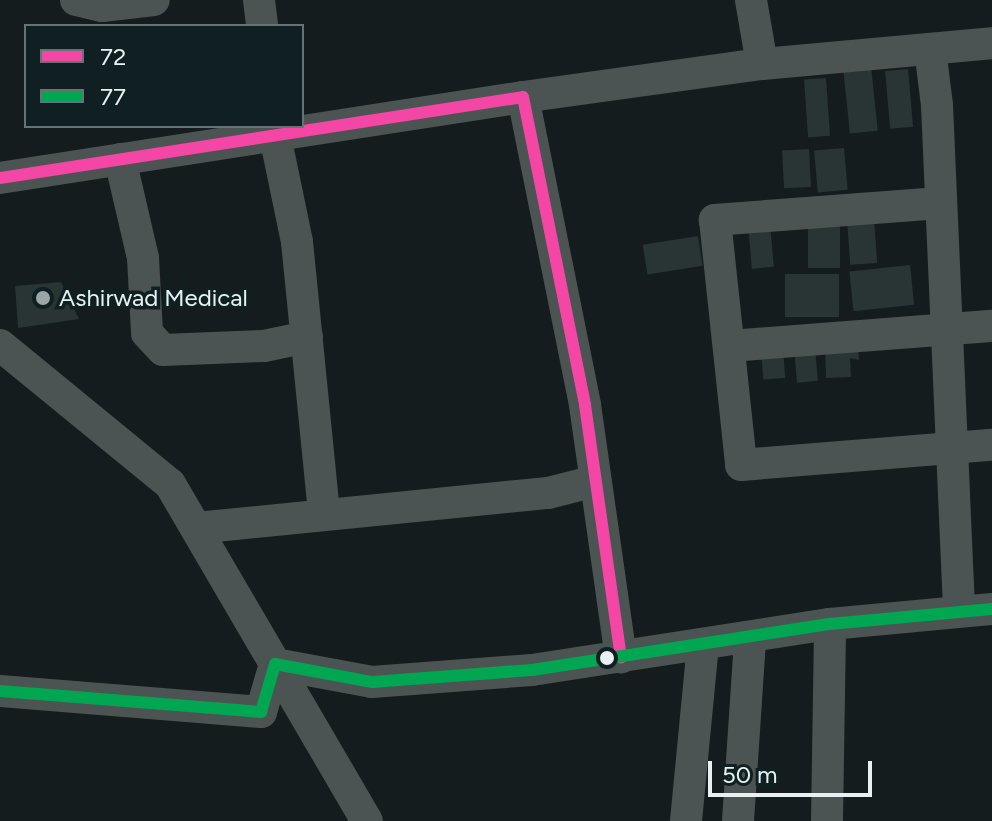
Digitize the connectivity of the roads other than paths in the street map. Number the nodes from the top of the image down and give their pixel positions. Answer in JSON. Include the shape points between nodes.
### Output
{"nodes":[{"id":1,"x":76,"y":0,"type":"edge"},
{"id":2,"x":154,"y":0,"type":"edge"},
{"id":3,"x":259,"y":0,"type":"edge"},
{"id":4,"x":751,"y":0,"type":"edge"},
{"id":5,"x":262,"y":24,"type":"edge"},
{"id":6,"x":992,"y":43,"type":"edge"},
{"id":7,"x":930,"y":49,"type":"junction"},
{"id":8,"x":762,"y":64,"type":"junction"},
{"id":9,"x":523,"y":97,"type":"junction"},
{"id":10,"x":304,"y":126,"type":"edge"},
{"id":11,"x":273,"y":130,"type":"edge"},
{"id":12,"x":120,"y":159,"type":"junction"},
{"id":13,"x":0,"y":178,"type":"edge"},
{"id":14,"x":940,"y":203,"type":"junction"},
{"id":15,"x":992,"y":326,"type":"edge"},
{"id":16,"x":946,"y":330,"type":"junction"},
{"id":17,"x":307,"y":337,"type":"junction"},
{"id":18,"x":0,"y":345,"type":"edge"},
{"id":19,"x":730,"y":346,"type":"junction"},
{"id":20,"x":992,"y":445,"type":"edge"},
{"id":21,"x":952,"y":448,"type":"junction"},
{"id":22,"x":595,"y":481,"type":"junction"},
{"id":23,"x":324,"y":512,"type":"junction"},
{"id":24,"x":196,"y":528,"type":"junction"},
{"id":25,"x":959,"y":608,"type":"junction"},
{"id":26,"x":992,"y":609,"type":"edge"},
{"id":27,"x":830,"y":624,"type":"junction"},
{"id":28,"x":750,"y":638,"type":"junction"},
{"id":29,"x":703,"y":645,"type":"junction"},
{"id":30,"x":621,"y":657,"type":"junction"},
{"id":31,"x":275,"y":664,"type":"junction"},
{"id":32,"x":0,"y":691,"type":"edge"},
{"id":33,"x":367,"y":821,"type":"edge"},
{"id":34,"x":686,"y":821,"type":"edge"},
{"id":35,"x":738,"y":821,"type":"edge"},
{"id":36,"x":827,"y":821,"type":"edge"}],
"edges":[{"from":1,"to":2,"type":"street","via":[[102,6]]},
{"from":3,"to":5,"type":"street"},
{"from":4,"to":8,"type":"street"},
{"from":6,"to":7,"type":"street"},
{"from":7,"to":8,"type":"street"},
{"from":7,"to":14,"type":"street"},
{"from":8,"to":9,"type":"street"},
{"from":9,"to":10,"type":"street"},
{"from":9,"to":22,"type":"street","via":[[585,405]]},
{"from":11,"to":12,"type":"street"},
{"from":11,"to":17,"type":"street","via":[[297,242]]},
{"from":12,"to":13,"type":"street"},
{"from":12,"to":17,"type":"street","via":[[143,258],[147,333],[163,350],[264,346]]},
{"from":14,"to":16,"type":"street"},
{"from":14,"to":19,"type":"street","via":[[715,220]]},
{"from":15,"to":16,"type":"street"},
{"from":16,"to":19,"type":"street"},
{"from":16,"to":21,"type":"street"},
{"from":17,"to":23,"type":"street"},
{"from":18,"to":24,"type":"street","via":[[170,484]]},
{"from":19,"to":21,"type":"street","via":[[741,465]]},
{"from":20,"to":21,"type":"street"},
{"from":21,"to":25,"type":"street"},
{"from":22,"to":23,"type":"street","via":[[548,493]]},
{"from":22,"to":30,"type":"street"},
{"from":23,"to":24,"type":"street"},
{"from":24,"to":31,"type":"street"},
{"from":25,"to":26,"type":"street"},
{"from":25,"to":27,"type":"street"},
{"from":27,"to":28,"type":"street"},
{"from":27,"to":36,"type":"street"},
{"from":28,"to":29,"type":"street"},
{"from":28,"to":35,"type":"street"},
{"from":29,"to":30,"type":"street"},
{"from":29,"to":34,"type":"street"},
{"from":30,"to":31,"type":"street","via":[[372,682]]},
{"from":31,"to":32,"type":"street","via":[[261,712]]},
{"from":31,"to":33,"type":"street"}]}
